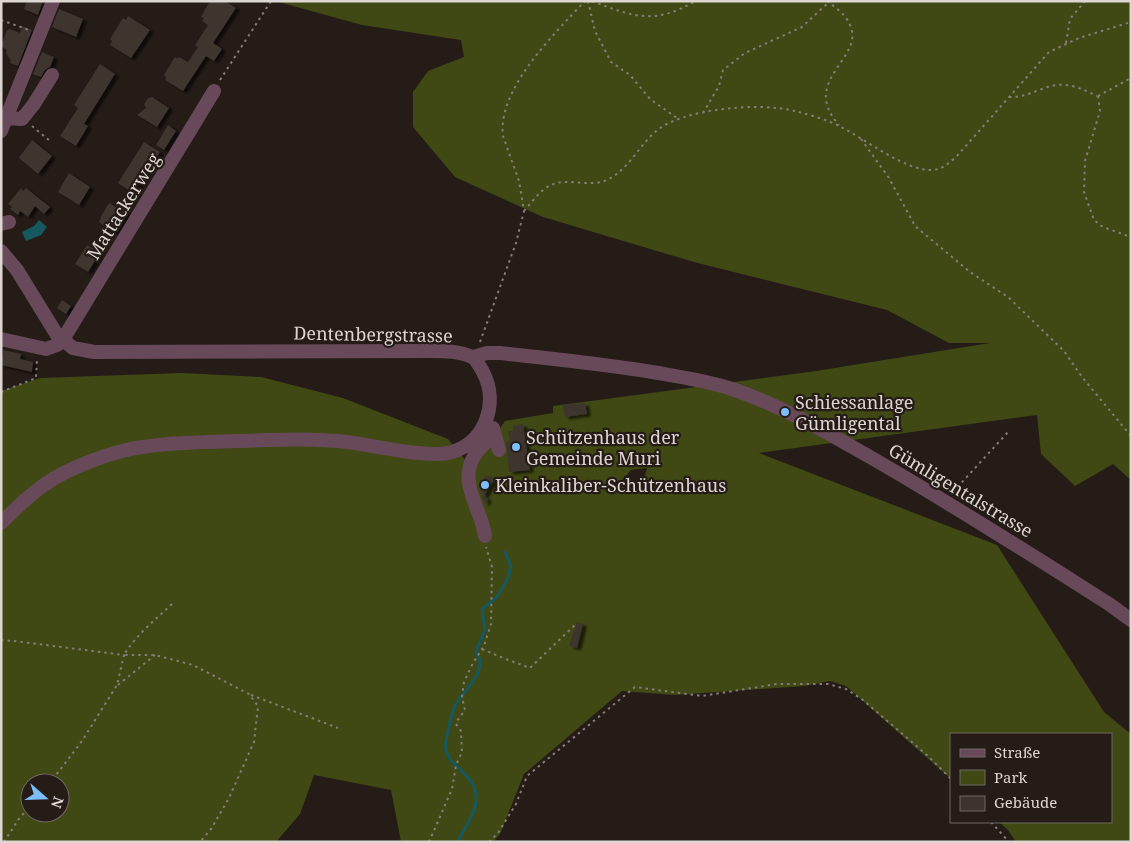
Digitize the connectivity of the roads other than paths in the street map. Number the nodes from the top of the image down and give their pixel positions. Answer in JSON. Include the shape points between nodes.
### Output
{"nodes":[{"id":1,"x":53,"y":1,"type":"edge"},
{"id":2,"x":52,"y":74,"type":"dead end"},
{"id":3,"x":214,"y":91,"type":"road end"},
{"id":4,"x":4,"y":124,"type":"edge"},
{"id":5,"x":1,"y":251,"type":"edge"},
{"id":6,"x":1,"y":339,"type":"edge"},
{"id":7,"x":62,"y":340,"type":"junction"},
{"id":8,"x":473,"y":358,"type":"junction"},
{"id":9,"x":488,"y":416,"type":"junction"},
{"id":10,"x":494,"y":434,"type":"junction"},
{"id":11,"x":499,"y":450,"type":"dead end"},
{"id":12,"x":1,"y":523,"type":"edge"},
{"id":13,"x":485,"y":536,"type":"road end"},
{"id":14,"x":1131,"y":620,"type":"edge"}],
"edges":[{"from":1,"to":4,"type":"street"},
{"from":2,"to":4,"type":"street","via":[[22,119]]},
{"from":3,"to":7,"type":"street","name":"Mattackerweg","via":[[202,104]]},
{"from":5,"to":7,"type":"street"},
{"from":6,"to":7,"type":"street","via":[[46,349]]},
{"from":7,"to":8,"type":"street","name":"Dentenbergstrasse","via":[[73,348],[94,352],[431,351],[454,352]]},
{"from":8,"to":9,"type":"street","name":"Dentenbergstrasse","via":[[488,385]]},
{"from":8,"to":14,"type":"street","name":"Gümligentalstrasse","via":[[500,353],[624,367],[731,388],[793,415],[945,500]]},
{"from":9,"to":10,"type":"street","via":[[493,422]]},
{"from":9,"to":12,"type":"street","via":[[468,444],[443,454],[307,439],[140,447],[84,464],[45,484]]},
{"from":10,"to":11,"type":"street"},
{"from":10,"to":13,"type":"street","via":[[470,466],[470,485]]}]}
